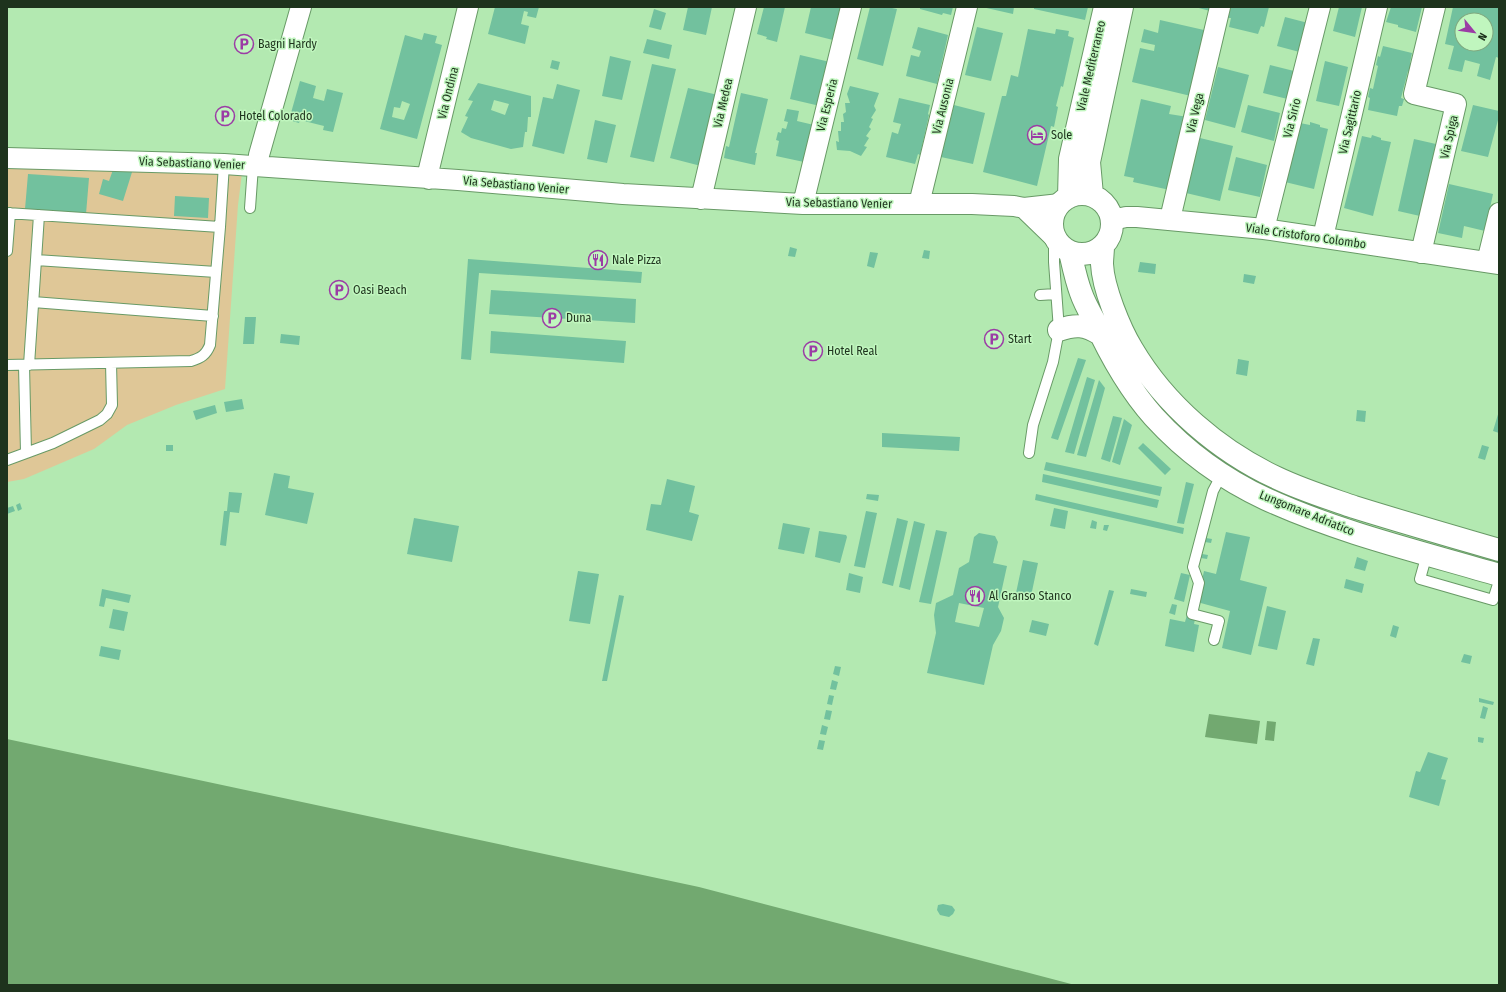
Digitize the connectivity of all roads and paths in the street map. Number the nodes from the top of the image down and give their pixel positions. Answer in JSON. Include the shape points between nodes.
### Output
{"nodes":[{"id":1,"x":301,"y":7,"type":"edge"},
{"id":2,"x":468,"y":7,"type":"edge"},
{"id":3,"x":746,"y":7,"type":"edge"},
{"id":4,"x":851,"y":7,"type":"edge"},
{"id":5,"x":967,"y":7,"type":"edge"},
{"id":6,"x":1105,"y":7,"type":"edge"},
{"id":7,"x":1122,"y":7,"type":"edge"},
{"id":8,"x":1220,"y":7,"type":"edge"},
{"id":9,"x":1320,"y":7,"type":"edge"},
{"id":10,"x":1377,"y":7,"type":"edge"},
{"id":11,"x":1435,"y":7,"type":"edge"},
{"id":12,"x":7,"y":158,"type":"edge"},
{"id":13,"x":224,"y":164,"type":"junction"},
{"id":14,"x":255,"y":166,"type":"junction"},
{"id":15,"x":429,"y":179,"type":"junction"},
{"id":16,"x":1092,"y":195,"type":"junction"},
{"id":17,"x":701,"y":199,"type":"junction"},
{"id":18,"x":1064,"y":200,"type":"junction"},
{"id":19,"x":803,"y":204,"type":"junction"},
{"id":20,"x":919,"y":204,"type":"junction"},
{"id":21,"x":250,"y":208,"type":"dead end"},
{"id":22,"x":1024,"y":208,"type":"junction"},
{"id":23,"x":8,"y":213,"type":"edge"},
{"id":24,"x":1499,"y":213,"type":"edge"},
{"id":25,"x":39,"y":215,"type":"junction"},
{"id":26,"x":1170,"y":219,"type":"junction"},
{"id":27,"x":1112,"y":220,"type":"junction"},
{"id":28,"x":220,"y":227,"type":"junction"},
{"id":29,"x":1264,"y":229,"type":"junction"},
{"id":30,"x":1054,"y":237,"type":"junction"},
{"id":31,"x":1323,"y":237,"type":"junction"},
{"id":32,"x":1103,"y":246,"type":"junction"},
{"id":33,"x":7,"y":252,"type":"edge"},
{"id":34,"x":1070,"y":252,"type":"junction"},
{"id":35,"x":1422,"y":253,"type":"junction"},
{"id":36,"x":36,"y":260,"type":"junction"},
{"id":37,"x":1493,"y":263,"type":"edge"},
{"id":38,"x":216,"y":272,"type":"junction"},
{"id":39,"x":1056,"y":294,"type":"junction"},
{"id":40,"x":1040,"y":295,"type":"dead end"},
{"id":41,"x":33,"y":302,"type":"junction"},
{"id":42,"x":212,"y":316,"type":"junction"},
{"id":43,"x":1059,"y":330,"type":"junction"},
{"id":44,"x":1100,"y":334,"type":"junction"},
{"id":45,"x":111,"y":363,"type":"junction"},
{"id":46,"x":7,"y":365,"type":"edge"},
{"id":47,"x":27,"y":365,"type":"junction"},
{"id":48,"x":26,"y":453,"type":"junction"},
{"id":49,"x":1029,"y":453,"type":"dead end"},
{"id":50,"x":7,"y":460,"type":"edge"},
{"id":51,"x":1222,"y":474,"type":"junction"},
{"id":52,"x":1499,"y":550,"type":"edge"},
{"id":53,"x":1427,"y":554,"type":"junction"},
{"id":54,"x":1499,"y":575,"type":"edge"},
{"id":55,"x":1499,"y":581,"type":"edge"},
{"id":56,"x":1214,"y":640,"type":"dead end"}],
"edges":[{"from":1,"to":14,"type":"street"},
{"from":2,"to":15,"type":"street","name":"Via Ondina"},
{"from":3,"to":17,"type":"street","name":"Via Medea"},
{"from":4,"to":19,"type":"street","name":"Via Esperia"},
{"from":5,"to":20,"type":"street","name":"Via Ausonia"},
{"from":6,"to":18,"type":"street","name":"Viale Mediterraneo","via":[[1070,159]]},
{"from":7,"to":16,"type":"street","name":"Viale Mediterraneo","via":[[1089,162]]},
{"from":8,"to":26,"type":"street","name":"Via Vega"},
{"from":9,"to":29,"type":"street","name":"Via Sirio"},
{"from":10,"to":31,"type":"street","name":"Via Sagittario"},
{"from":11,"to":35,"type":"street","name":"Via Spiga","via":[[1414,94],[1456,104]]},
{"from":12,"to":13,"type":"street","name":"Via Sebastiano Venier"},
{"from":13,"to":14,"type":"street","name":"Via Sebastiano Venier"},
{"from":13,"to":28,"type":"lane"},
{"from":14,"to":15,"type":"street","name":"Via Sebastiano Venier"},
{"from":14,"to":21,"type":"lane"},
{"from":15,"to":17,"type":"street","name":"Via Sebastiano Venier"},
{"from":16,"to":18,"type":"street","via":[[1084,194]]},
{"from":16,"to":27,"type":"street","via":[[1105,204]]},
{"from":17,"to":19,"type":"street","name":"Via Sebastiano Venier"},
{"from":18,"to":22,"type":"street","name":"Via Sebastiano Venier"},
{"from":18,"to":30,"type":"street","via":[[1054,211]]},
{"from":19,"to":20,"type":"street","name":"Via Sebastiano Venier"},
{"from":20,"to":22,"type":"street","name":"Via Sebastiano Venier"},
{"from":22,"to":30,"type":"street"},
{"from":23,"to":25,"type":"lane"},
{"from":23,"to":33,"type":"lane"},
{"from":24,"to":37,"type":"street"},
{"from":25,"to":28,"type":"lane"},
{"from":25,"to":36,"type":"lane"},
{"from":26,"to":27,"type":"street","name":"Viale Cristoforo Colombo","via":[[1126,217]]},
{"from":26,"to":29,"type":"street","name":"Viale Cristoforo Colombo"},
{"from":27,"to":32,"type":"street","via":[[1109,238]]},
{"from":28,"to":38,"type":"lane"},
{"from":29,"to":31,"type":"street","name":"Viale Cristoforo Colombo"},
{"from":30,"to":34,"type":"street"},
{"from":30,"to":39,"type":"lane"},
{"from":31,"to":35,"type":"street","name":"Viale Cristoforo Colombo"},
{"from":32,"to":34,"type":"street","via":[[1088,254]]},
{"from":32,"to":52,"type":"street","name":"Lungomare Adriatico","via":[[1102,265],[1106,286],[1122,333],[1143,368],[1171,402],[1228,450],[1251,465],[1307,491]]},
{"from":34,"to":44,"type":"street","name":"Lungomare Adriatico","via":[[1080,292]]},
{"from":35,"to":37,"type":"street","name":"Viale Cristoforo Colombo"},
{"from":36,"to":38,"type":"lane"},
{"from":36,"to":41,"type":"lane"},
{"from":38,"to":42,"type":"lane"},
{"from":39,"to":40,"type":"lane"},
{"from":39,"to":43,"type":"lane"},
{"from":41,"to":42,"type":"lane"},
{"from":41,"to":47,"type":"lane"},
{"from":42,"to":45,"type":"lane","via":[[210,345],[200,359]]},
{"from":43,"to":44,"type":"street","via":[[1077,326],[1090,328]]},
{"from":43,"to":49,"type":"lane","via":[[1053,362],[1033,425]]},
{"from":44,"to":51,"type":"street","name":"Lungomare Adriatico","via":[[1126,381],[1154,417],[1184,446]]},
{"from":45,"to":47,"type":"lane"},
{"from":45,"to":48,"type":"lane","via":[[112,405],[107,414],[53,443]]},
{"from":46,"to":47,"type":"lane"},
{"from":47,"to":48,"type":"lane"},
{"from":48,"to":50,"type":"lane"},
{"from":51,"to":53,"type":"street","name":"Lungomare Adriatico","via":[[1265,499],[1297,512],[1369,538]]},
{"from":51,"to":56,"type":"lane","via":[[1213,491],[1193,567],[1198,583],[1192,614],[1219,621]]},
{"from":53,"to":54,"type":"street","name":"Lungomare Adriatico"},
{"from":53,"to":55,"type":"lane","via":[[1420,579],[1494,600]]}]}
